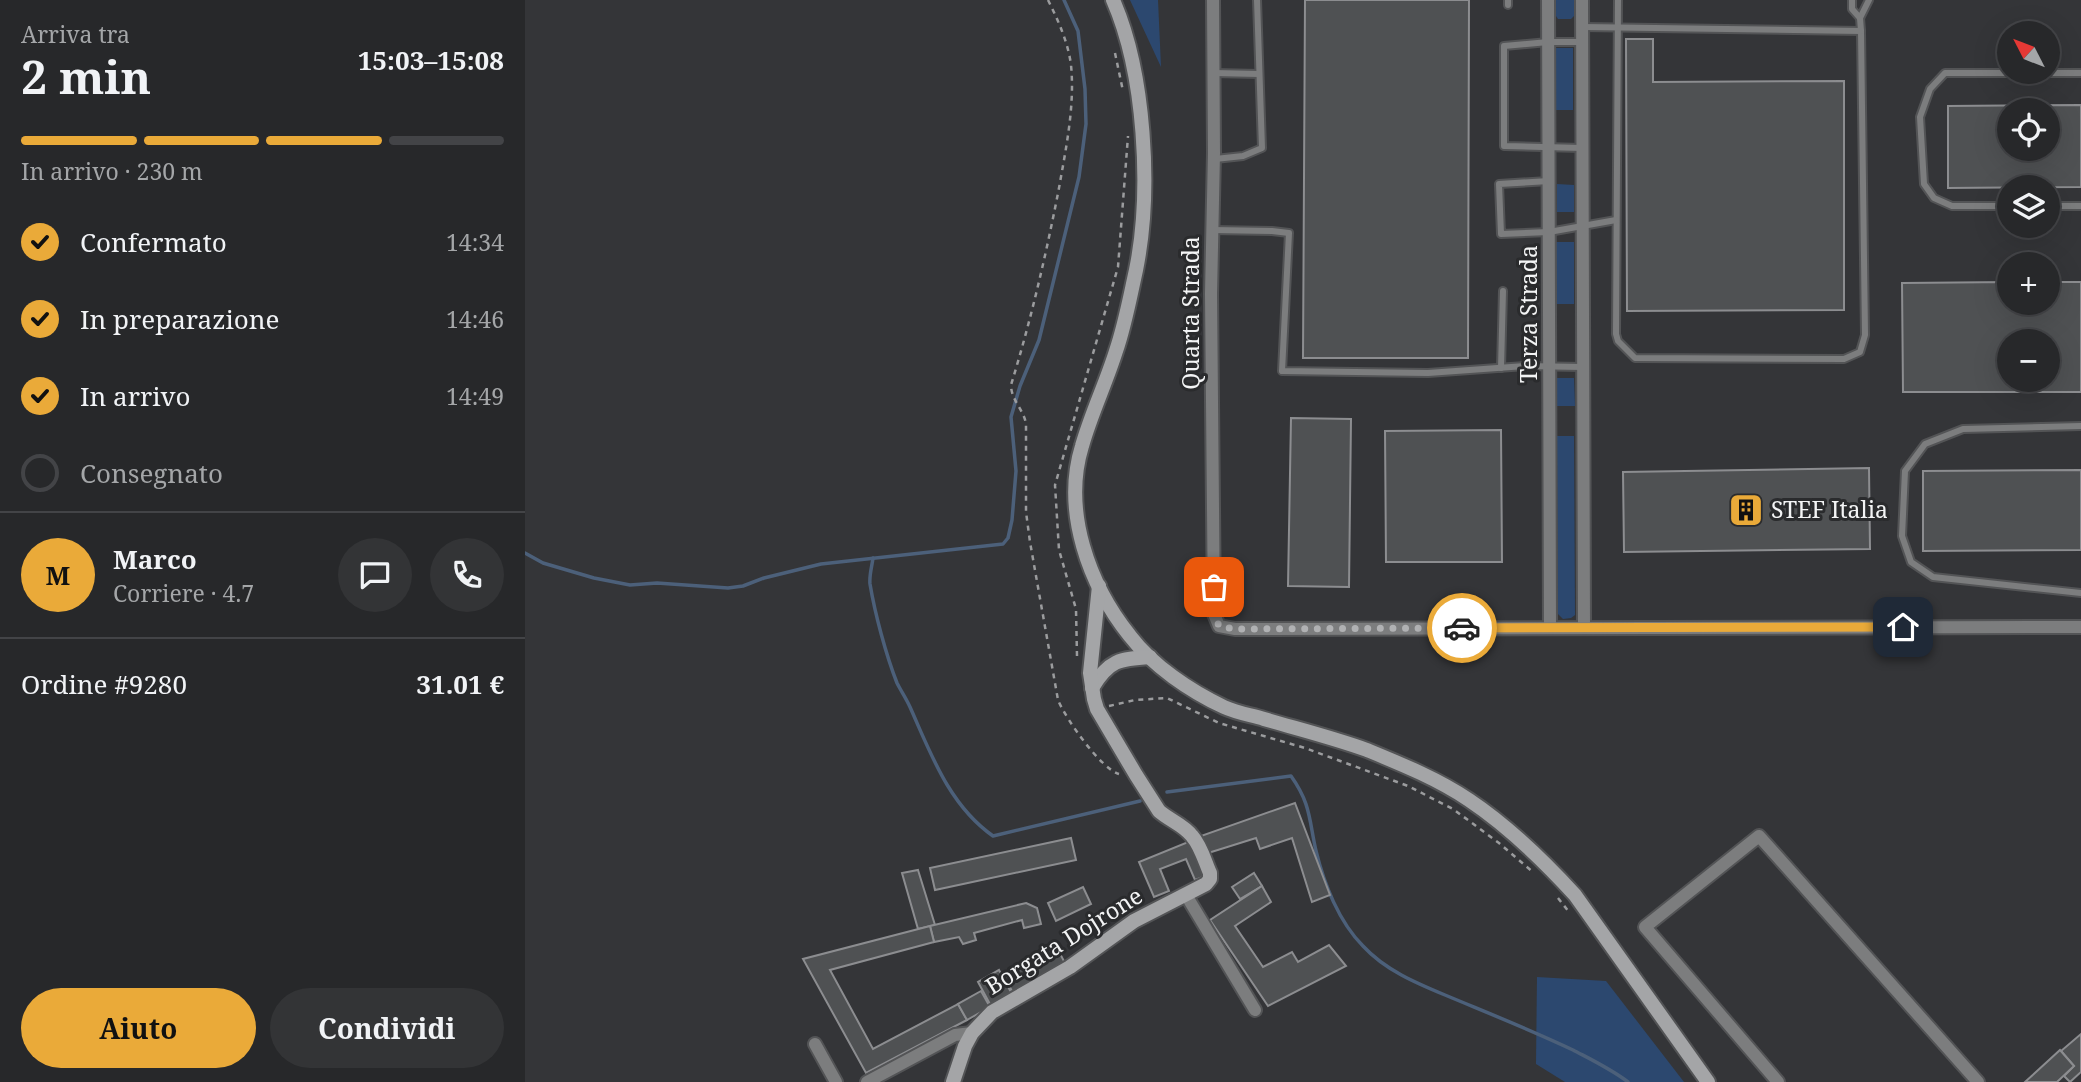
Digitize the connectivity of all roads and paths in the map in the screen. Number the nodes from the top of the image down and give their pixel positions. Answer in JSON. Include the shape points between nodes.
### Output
{"nodes":[{"id":1,"x":1048,"y":0,"type":"edge"},
{"id":2,"x":1113,"y":0,"type":"edge"},
{"id":3,"x":1213,"y":0,"type":"edge"},
{"id":4,"x":1257,"y":0,"type":"edge"},
{"id":5,"x":1548,"y":0,"type":"edge"},
{"id":6,"x":1582,"y":0,"type":"edge"},
{"id":7,"x":1618,"y":0,"type":"edge"},
{"id":8,"x":1852,"y":0,"type":"edge"},
{"id":9,"x":1869,"y":0,"type":"edge"},
{"id":10,"x":1860,"y":18,"type":"junction"},
{"id":11,"x":1582,"y":27,"type":"junction"},
{"id":12,"x":1619,"y":27,"type":"junction"},
{"id":13,"x":1861,"y":31,"type":"junction"},
{"id":14,"x":1548,"y":42,"type":"junction"},
{"id":15,"x":1582,"y":42,"type":"junction"},
{"id":16,"x":1114,"y":47,"type":"dead end"},
{"id":17,"x":1214,"y":73,"type":"junction"},
{"id":18,"x":2081,"y":73,"type":"edge"},
{"id":19,"x":1259,"y":74,"type":"junction"},
{"id":20,"x":1124,"y":98,"type":"dead end"},
{"id":21,"x":1128,"y":136,"type":"dead end"},
{"id":22,"x":1549,"y":148,"type":"junction"},
{"id":23,"x":1582,"y":148,"type":"junction"},
{"id":24,"x":1213,"y":159,"type":"junction"},
{"id":25,"x":1549,"y":181,"type":"junction"},
{"id":26,"x":1997,"y":206,"type":"edge"},
{"id":27,"x":2060,"y":206,"type":"edge"},
{"id":28,"x":2081,"y":206,"type":"edge"},
{"id":29,"x":1616,"y":220,"type":"junction"},
{"id":30,"x":1583,"y":227,"type":"junction"},
{"id":31,"x":1212,"y":230,"type":"junction"},
{"id":32,"x":1549,"y":232,"type":"junction"},
{"id":33,"x":1503,"y":291,"type":"dead end"},
{"id":34,"x":1550,"y":366,"type":"junction"},
{"id":35,"x":1584,"y":367,"type":"junction"},
{"id":36,"x":1501,"y":368,"type":"junction"},
{"id":37,"x":2081,"y":426,"type":"edge"},
{"id":38,"x":1099,"y":586,"type":"junction"},
{"id":39,"x":2081,"y":593,"type":"edge"},
{"id":40,"x":2081,"y":626,"type":"edge"},
{"id":41,"x":1550,"y":627,"type":"junction"},
{"id":42,"x":1584,"y":627,"type":"junction"},
{"id":43,"x":1150,"y":657,"type":"junction"},
{"id":44,"x":1077,"y":663,"type":"dead end"},
{"id":45,"x":1092,"y":688,"type":"junction"},
{"id":46,"x":1097,"y":709,"type":"junction"},
{"id":47,"x":1136,"y":775,"type":"junction"},
{"id":48,"x":1538,"y":877,"type":"dead end"},
{"id":49,"x":1185,"y":895,"type":"junction"},
{"id":50,"x":1556,"y":895,"type":"dead end"},
{"id":51,"x":1571,"y":915,"type":"dead end"},
{"id":52,"x":1255,"y":1010,"type":"dead end"},
{"id":53,"x":972,"y":1033,"type":"junction"},
{"id":54,"x":814,"y":1044,"type":"dead end"},
{"id":55,"x":836,"y":1082,"type":"edge"},
{"id":56,"x":867,"y":1082,"type":"edge"},
{"id":57,"x":953,"y":1082,"type":"edge"},
{"id":58,"x":1708,"y":1082,"type":"edge"},
{"id":59,"x":1778,"y":1082,"type":"edge"},
{"id":60,"x":1977,"y":1082,"type":"edge"}],
"edges":[{"from":1,"to":47,"type":"path","via":[[1070,63],[1069,126],[1040,284],[1011,385],[1026,424],[1025,498],[1030,542],[1058,700],[1103,764],[1115,773]]},
{"from":2,"to":38,"type":"street","via":[[1134,68],[1144,198],[1136,266],[1117,349],[1075,477],[1083,544]]},
{"from":3,"to":17,"type":"street","name":"Quarta Strada"},
{"from":4,"to":19,"type":"lane"},
{"from":5,"to":14,"type":"street","name":"Terza Strada"},
{"from":6,"to":11,"type":"street"},
{"from":7,"to":12,"type":"lane"},
{"from":8,"to":10,"type":"lane","via":[[1851,9]]},
{"from":9,"to":10,"type":"lane"},
{"from":10,"to":13,"type":"lane"},
{"from":11,"to":12,"type":"lane"},
{"from":11,"to":15,"type":"street"},
{"from":12,"to":13,"type":"lane"},
{"from":12,"to":29,"type":"lane"},
{"from":13,"to":29,"type":"lane","via":[[1865,335],[1860,352],[1844,359],[1635,358],[1616,334]]},
{"from":14,"to":15,"type":"lane"},
{"from":14,"to":22,"type":"street","name":"Terza Strada"},
{"from":14,"to":22,"type":"lane","via":[[1504,46],[1504,146]]},
{"from":15,"to":23,"type":"street"},
{"from":16,"to":20,"type":"path"},
{"from":17,"to":19,"type":"lane"},
{"from":17,"to":24,"type":"street","name":"Quarta Strada"},
{"from":18,"to":26,"type":"lane","via":[[1945,73],[1930,89],[1920,117],[1924,184],[1934,198],[1952,206]]},
{"from":19,"to":24,"type":"lane","via":[[1262,148],[1243,156]]},
{"from":21,"to":44,"type":"path","via":[[1118,267],[1055,485],[1059,550],[1076,610]]},
{"from":22,"to":23,"type":"lane"},
{"from":22,"to":25,"type":"street","name":"Terza Strada"},
{"from":23,"to":30,"type":"street"},
{"from":24,"to":31,"type":"street","name":"Quarta Strada"},
{"from":25,"to":32,"type":"street","name":"Terza Strada"},
{"from":25,"to":32,"type":"lane","via":[[1499,184],[1501,234]]},
{"from":27,"to":28,"type":"lane"},
{"from":29,"to":30,"type":"lane"},
{"from":30,"to":32,"type":"lane"},
{"from":30,"to":35,"type":"street"},
{"from":31,"to":36,"type":"lane","via":[[1289,233],[1282,372],[1428,373]]},
{"from":31,"to":41,"type":"street","name":"Quarta Strada","via":[[1214,614],[1219,626]]},
{"from":32,"to":34,"type":"street","name":"Terza Strada"},
{"from":33,"to":36,"type":"lane"},
{"from":34,"to":35,"type":"lane"},
{"from":34,"to":36,"type":"lane"},
{"from":34,"to":41,"type":"street","name":"Terza Strada"},
{"from":35,"to":42,"type":"street"},
{"from":37,"to":39,"type":"lane","via":[[1963,429],[1925,444],[1905,471],[1902,536],[1911,562],[1933,577]]},
{"from":38,"to":43,"type":"street","via":[[1115,616]]},
{"from":38,"to":45,"type":"street","name":"Borgata Dojrone"},
{"from":40,"to":42,"type":"street"},
{"from":41,"to":42,"type":"street"},
{"from":43,"to":45,"type":"street","via":[[1116,662]]},
{"from":43,"to":58,"type":"street","via":[[1226,708],[1365,749],[1467,798],[1496,820],[1575,895]]},
{"from":45,"to":46,"type":"street","name":"Borgata Dojrone"},
{"from":46,"to":47,"type":"street","name":"Borgata Dojrone"},
{"from":46,"to":48,"type":"path","via":[[1167,698],[1219,723],[1362,768],[1453,809]]},
{"from":47,"to":49,"type":"street","name":"Borgata Dojrone","via":[[1159,811],[1192,835],[1210,873],[1206,884]]},
{"from":49,"to":52,"type":"street"},
{"from":49,"to":53,"type":"street","name":"Borgata Dojrone","via":[[1134,921],[1070,967],[992,1012]]},
{"from":50,"to":51,"type":"path"},
{"from":53,"to":56,"type":"street","name":"Borgata Dojrone","via":[[955,1035]]},
{"from":53,"to":57,"type":"street","name":"Borgata Dojrone"},
{"from":54,"to":55,"type":"street"},
{"from":59,"to":60,"type":"street","via":[[1645,927],[1759,836]]}]}
